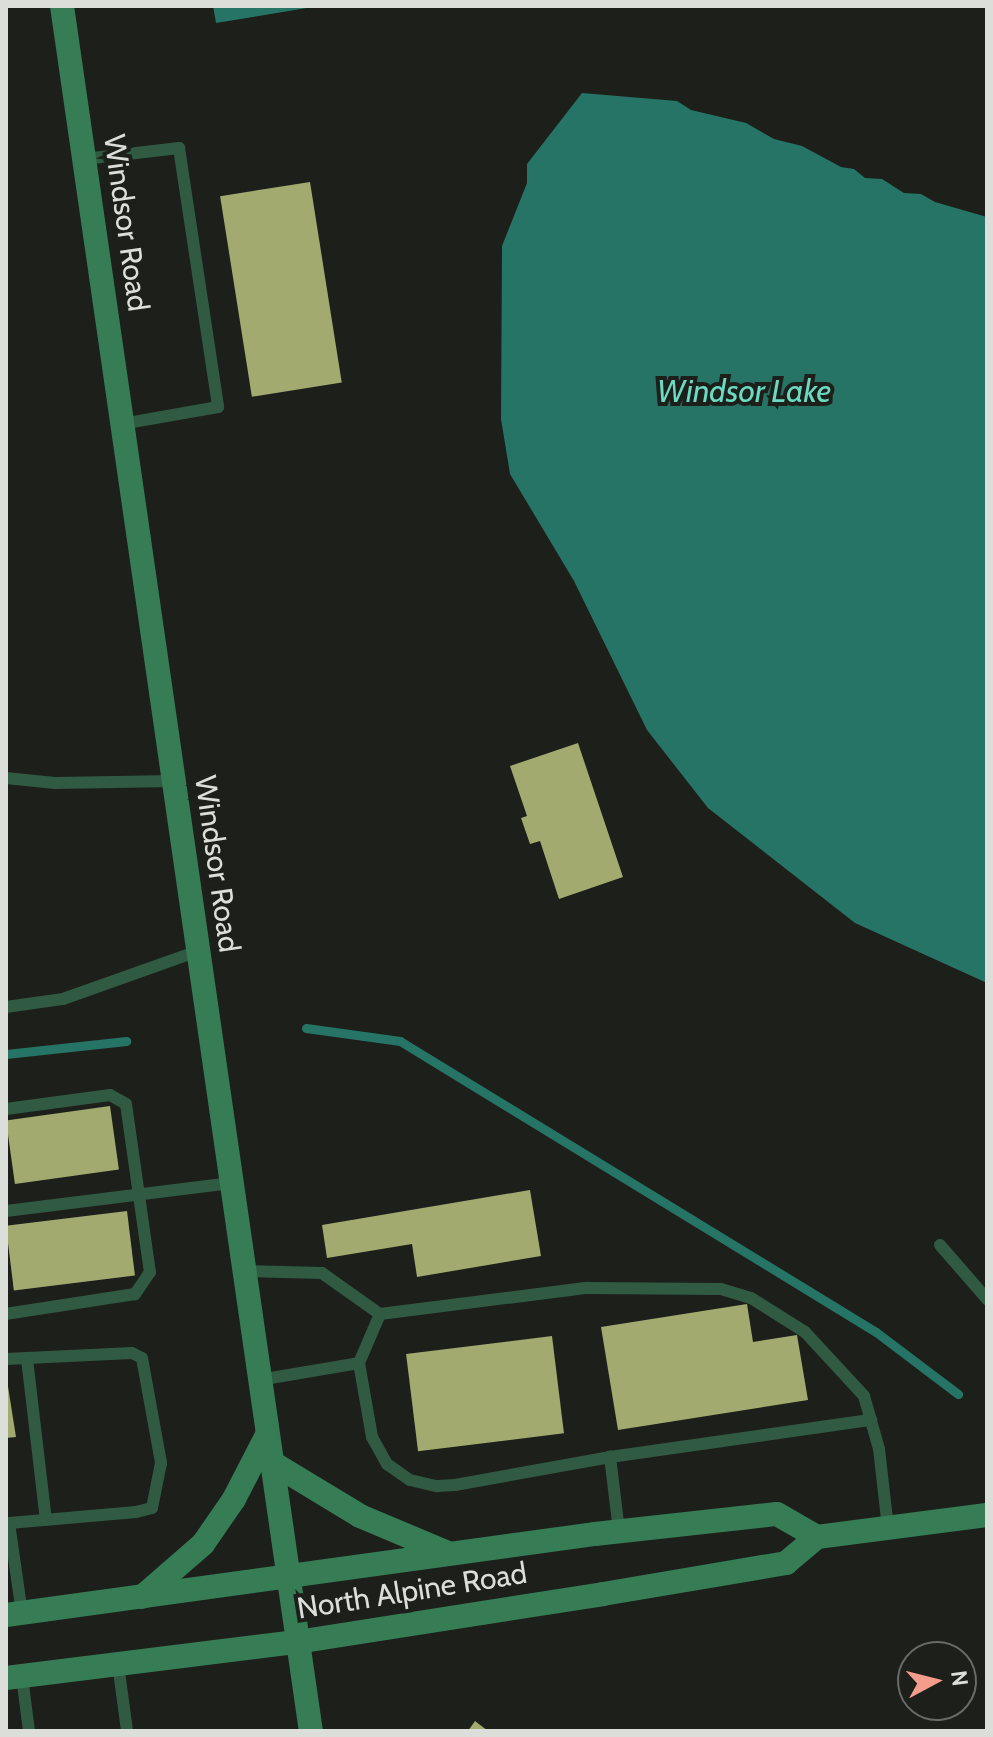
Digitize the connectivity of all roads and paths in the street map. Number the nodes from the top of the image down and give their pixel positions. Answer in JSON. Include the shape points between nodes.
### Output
{"nodes":[{"id":1,"x":62,"y":6,"type":"edge"},
{"id":2,"x":84,"y":159,"type":"junction"},
{"id":3,"x":122,"y":424,"type":"junction"},
{"id":4,"x":6,"y":778,"type":"edge"},
{"id":5,"x":173,"y":781,"type":"junction"},
{"id":6,"x":198,"y":951,"type":"junction"},
{"id":7,"x":6,"y":1007,"type":"edge"},
{"id":8,"x":6,"y":1109,"type":"edge"},
{"id":9,"x":231,"y":1183,"type":"junction"},
{"id":10,"x":138,"y":1194,"type":"junction"},
{"id":11,"x":6,"y":1211,"type":"edge"},
{"id":12,"x":940,"y":1245,"type":"dead end"},
{"id":13,"x":244,"y":1271,"type":"junction"},
{"id":14,"x":987,"y":1299,"type":"edge"},
{"id":15,"x":6,"y":1314,"type":"edge"},
{"id":16,"x":380,"y":1314,"type":"junction"},
{"id":17,"x":6,"y":1359,"type":"edge"},
{"id":18,"x":27,"y":1359,"type":"junction"},
{"id":19,"x":359,"y":1363,"type":"junction"},
{"id":20,"x":259,"y":1380,"type":"junction"},
{"id":21,"x":871,"y":1420,"type":"junction"},
{"id":22,"x":267,"y":1435,"type":"junction"},
{"id":23,"x":610,"y":1457,"type":"junction"},
{"id":24,"x":271,"y":1462,"type":"junction"},
{"id":25,"x":987,"y":1515,"type":"edge"},
{"id":26,"x":46,"y":1520,"type":"junction"},
{"id":27,"x":7,"y":1523,"type":"edge"},
{"id":28,"x":888,"y":1528,"type":"junction"},
{"id":29,"x":619,"y":1531,"type":"junction"},
{"id":30,"x":817,"y":1537,"type":"junction"},
{"id":31,"x":450,"y":1554,"type":"junction"},
{"id":32,"x":288,"y":1578,"type":"junction"},
{"id":33,"x":142,"y":1597,"type":"junction"},
{"id":34,"x":14,"y":1614,"type":"edge"},
{"id":35,"x":297,"y":1642,"type":"junction"},
{"id":36,"x":118,"y":1664,"type":"junction"},
{"id":37,"x":14,"y":1678,"type":"edge"},
{"id":38,"x":29,"y":1731,"type":"edge"},
{"id":39,"x":127,"y":1731,"type":"edge"},
{"id":40,"x":311,"y":1731,"type":"edge"}],
"edges":[{"from":1,"to":2,"type":"main road","name":"Windsor Road"},
{"from":2,"to":3,"type":"main road","name":"Windsor Road"},
{"from":2,"to":3,"type":"lane","via":[[179,148],[218,407]]},
{"from":3,"to":5,"type":"main road","name":"Windsor Road"},
{"from":4,"to":5,"type":"lane","via":[[55,783]]},
{"from":5,"to":6,"type":"main road","name":"Windsor Road"},
{"from":6,"to":7,"type":"lane","via":[[63,999]]},
{"from":6,"to":9,"type":"main road","name":"Windsor Road"},
{"from":8,"to":10,"type":"lane","via":[[110,1095],[126,1104]]},
{"from":9,"to":10,"type":"lane"},
{"from":9,"to":13,"type":"main road","name":"Windsor Road"},
{"from":10,"to":11,"type":"lane"},
{"from":10,"to":15,"type":"lane","via":[[150,1272],[135,1294]]},
{"from":12,"to":14,"type":"lane"},
{"from":13,"to":16,"type":"lane","via":[[322,1273]]},
{"from":13,"to":20,"type":"main road","name":"Windsor Road"},
{"from":16,"to":19,"type":"lane"},
{"from":16,"to":21,"type":"lane","via":[[587,1288],[721,1289],[751,1298],[805,1332],[864,1396]]},
{"from":17,"to":18,"type":"lane"},
{"from":18,"to":26,"type":"lane"},
{"from":18,"to":26,"type":"lane","via":[[132,1353],[142,1358],[161,1463],[152,1508]]},
{"from":19,"to":20,"type":"lane"},
{"from":19,"to":23,"type":"lane","via":[[372,1437],[387,1464],[410,1480],[455,1485]]},
{"from":20,"to":22,"type":"main road","name":"Windsor Road"},
{"from":21,"to":23,"type":"lane"},
{"from":21,"to":28,"type":"lane"},
{"from":22,"to":24,"type":"main road","name":"Windsor Road"},
{"from":22,"to":33,"type":"main road","via":[[203,1544]]},
{"from":23,"to":29,"type":"lane"},
{"from":24,"to":31,"type":"main road","via":[[360,1516]]},
{"from":24,"to":32,"type":"main road","name":"Windsor Road"},
{"from":25,"to":28,"type":"main road"},
{"from":26,"to":27,"type":"lane"},
{"from":27,"to":34,"type":"lane"},
{"from":28,"to":30,"type":"main road"},
{"from":29,"to":30,"type":"main road","name":"North Alpine Road","via":[[777,1514]]},
{"from":29,"to":31,"type":"main road","name":"North Alpine Road"},
{"from":30,"to":35,"type":"main road","name":"North Alpine Road","via":[[786,1563]]},
{"from":31,"to":32,"type":"main road","name":"North Alpine Road"},
{"from":32,"to":33,"type":"main road","name":"North Alpine Road"},
{"from":32,"to":35,"type":"main road","name":"Windsor Road"},
{"from":33,"to":34,"type":"main road","name":"North Alpine Road"},
{"from":35,"to":36,"type":"main road","name":"North Alpine Road"},
{"from":35,"to":40,"type":"main road","name":"Windsor Road"},
{"from":36,"to":37,"type":"main road","name":"North Alpine Road"},
{"from":36,"to":39,"type":"lane"},
{"from":37,"to":38,"type":"lane"}]}
